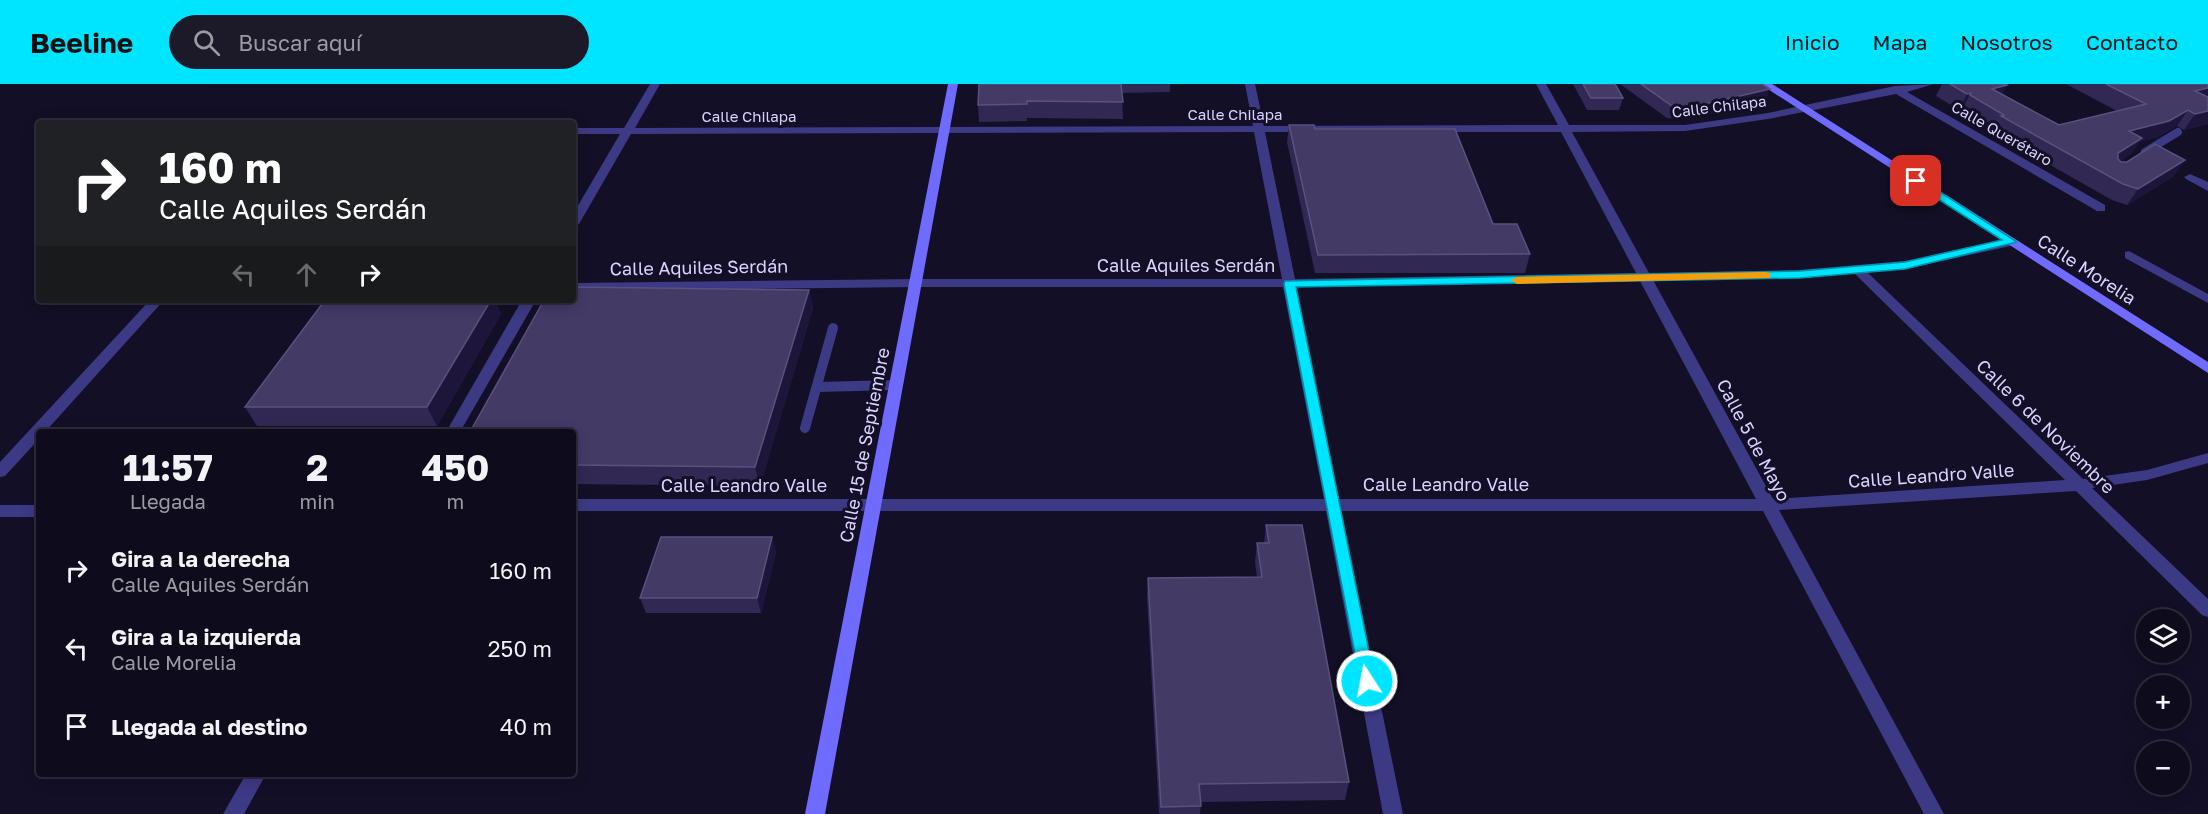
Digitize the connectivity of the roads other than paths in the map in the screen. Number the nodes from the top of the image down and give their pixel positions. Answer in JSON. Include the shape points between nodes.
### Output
{"nodes":[{"id":1,"x":655,"y":84,"type":"edge"},
{"id":2,"x":953,"y":84,"type":"edge"},
{"id":3,"x":1250,"y":84,"type":"edge"},
{"id":4,"x":1541,"y":84,"type":"edge"},
{"id":5,"x":1765,"y":84,"type":"edge"},
{"id":6,"x":1929,"y":84,"type":"edge"},
{"id":7,"x":1893,"y":87,"type":"edge"},
{"id":8,"x":1803,"y":108,"type":"junction"},
{"id":9,"x":1258,"y":128,"type":"junction"},
{"id":10,"x":1564,"y":129,"type":"junction"},
{"id":11,"x":627,"y":130,"type":"junction"},
{"id":12,"x":576,"y":131,"type":"edge"},
{"id":13,"x":944,"y":131,"type":"junction"},
{"id":14,"x":2178,"y":132,"type":"edge"},
{"id":15,"x":2141,"y":155,"type":"edge"},
{"id":16,"x":2190,"y":177,"type":"dead end"},
{"id":17,"x":2208,"y":187,"type":"edge"},
{"id":18,"x":2101,"y":208,"type":"dead end"},
{"id":19,"x":576,"y":219,"type":"edge"},
{"id":20,"x":2011,"y":242,"type":"junction"},
{"id":21,"x":2129,"y":255,"type":"dead end"},
{"id":22,"x":1858,"y":270,"type":"junction"},
{"id":23,"x":1645,"y":279,"type":"junction"},
{"id":24,"x":915,"y":283,"type":"junction"},
{"id":25,"x":1289,"y":284,"type":"junction"},
{"id":26,"x":576,"y":287,"type":"edge"},
{"id":27,"x":2208,"y":300,"type":"edge"},
{"id":28,"x":154,"y":303,"type":"edge"},
{"id":29,"x":527,"y":303,"type":"edge"},
{"id":30,"x":833,"y":328,"type":"dead end"},
{"id":31,"x":2208,"y":368,"type":"edge"},
{"id":32,"x":895,"y":385,"type":"junction"},
{"id":33,"x":817,"y":387,"type":"junction"},
{"id":34,"x":805,"y":428,"type":"dead end"},
{"id":35,"x":39,"y":429,"type":"edge"},
{"id":36,"x":455,"y":429,"type":"edge"},
{"id":37,"x":36,"y":433,"type":"edge"},
{"id":38,"x":2208,"y":458,"type":"edge"},
{"id":39,"x":0,"y":472,"type":"edge"},
{"id":40,"x":2078,"y":485,"type":"junction"},
{"id":41,"x":873,"y":503,"type":"junction"},
{"id":42,"x":1332,"y":503,"type":"junction"},
{"id":43,"x":1767,"y":505,"type":"junction"},
{"id":44,"x":576,"y":506,"type":"edge"},
{"id":45,"x":0,"y":511,"type":"edge"},
{"id":46,"x":36,"y":511,"type":"edge"},
{"id":47,"x":2208,"y":610,"type":"edge"},
{"id":48,"x":254,"y":777,"type":"edge"},
{"id":49,"x":233,"y":814,"type":"edge"},
{"id":50,"x":815,"y":814,"type":"edge"},
{"id":51,"x":1393,"y":814,"type":"edge"},
{"id":52,"x":1934,"y":814,"type":"edge"}],
"edges":[{"from":1,"to":11,"type":"street"},
{"from":2,"to":13,"type":"street","name":"Calle 15 de Septiembre"},
{"from":3,"to":9,"type":"street"},
{"from":4,"to":10,"type":"street","name":"Calle 5 de Mayo"},
{"from":5,"to":8,"type":"street","name":"Calle Morelia"},
{"from":6,"to":7,"type":"street","name":"Calle Chilapa"},
{"from":7,"to":8,"type":"street","name":"Calle Chilapa"},
{"from":7,"to":18,"type":"street","name":"Calle Querétaro"},
{"from":8,"to":10,"type":"street","name":"Calle Chilapa","via":[[1685,128]]},
{"from":8,"to":20,"type":"street","name":"Calle Morelia"},
{"from":9,"to":10,"type":"street","name":"Calle Chilapa"},
{"from":9,"to":13,"type":"street","name":"Calle Chilapa"},
{"from":9,"to":25,"type":"street"},
{"from":10,"to":23,"type":"street","name":"Calle 5 de Mayo"},
{"from":11,"to":12,"type":"street","name":"Calle Chilapa"},
{"from":11,"to":13,"type":"street","name":"Calle Chilapa"},
{"from":11,"to":19,"type":"street"},
{"from":13,"to":24,"type":"street","name":"Calle 15 de Septiembre"},
{"from":14,"to":15,"type":"lane"},
{"from":16,"to":17,"type":"street"},
{"from":20,"to":22,"type":"street","name":"Calle Aquiles Serdán","via":[[1905,265]]},
{"from":20,"to":31,"type":"street","name":"Calle Morelia"},
{"from":21,"to":27,"type":"street"},
{"from":22,"to":23,"type":"street","name":"Calle Aquiles Serdán"},
{"from":22,"to":40,"type":"street","name":"Calle 6 de Noviembre"},
{"from":23,"to":25,"type":"street","name":"Calle Aquiles Serdán"},
{"from":23,"to":43,"type":"street","name":"Calle 5 de Mayo"},
{"from":24,"to":25,"type":"street","name":"Calle Aquiles Serdán"},
{"from":24,"to":26,"type":"street","name":"Calle Aquiles Serdán"},
{"from":24,"to":32,"type":"street","name":"Calle 15 de Septiembre"},
{"from":25,"to":42,"type":"street"},
{"from":28,"to":35,"type":"street"},
{"from":29,"to":36,"type":"street"},
{"from":30,"to":33,"type":"lane"},
{"from":32,"to":33,"type":"lane"},
{"from":32,"to":41,"type":"street","name":"Calle 15 de Septiembre"},
{"from":33,"to":34,"type":"lane"},
{"from":37,"to":39,"type":"street"},
{"from":38,"to":40,"type":"street","name":"Calle Leandro Valle","via":[[2146,475]]},
{"from":40,"to":43,"type":"street","name":"Calle Leandro Valle"},
{"from":40,"to":47,"type":"street","name":"Calle 6 de Noviembre"},
{"from":41,"to":42,"type":"street","name":"Calle Leandro Valle"},
{"from":41,"to":44,"type":"street","name":"Calle Leandro Valle"},
{"from":41,"to":50,"type":"street","name":"Calle 15 de Septiembre"},
{"from":42,"to":43,"type":"street","name":"Calle Leandro Valle"},
{"from":42,"to":51,"type":"street"},
{"from":43,"to":52,"type":"street","name":"Calle 5 de Mayo"},
{"from":45,"to":46,"type":"street"},
{"from":48,"to":49,"type":"street"}]}
